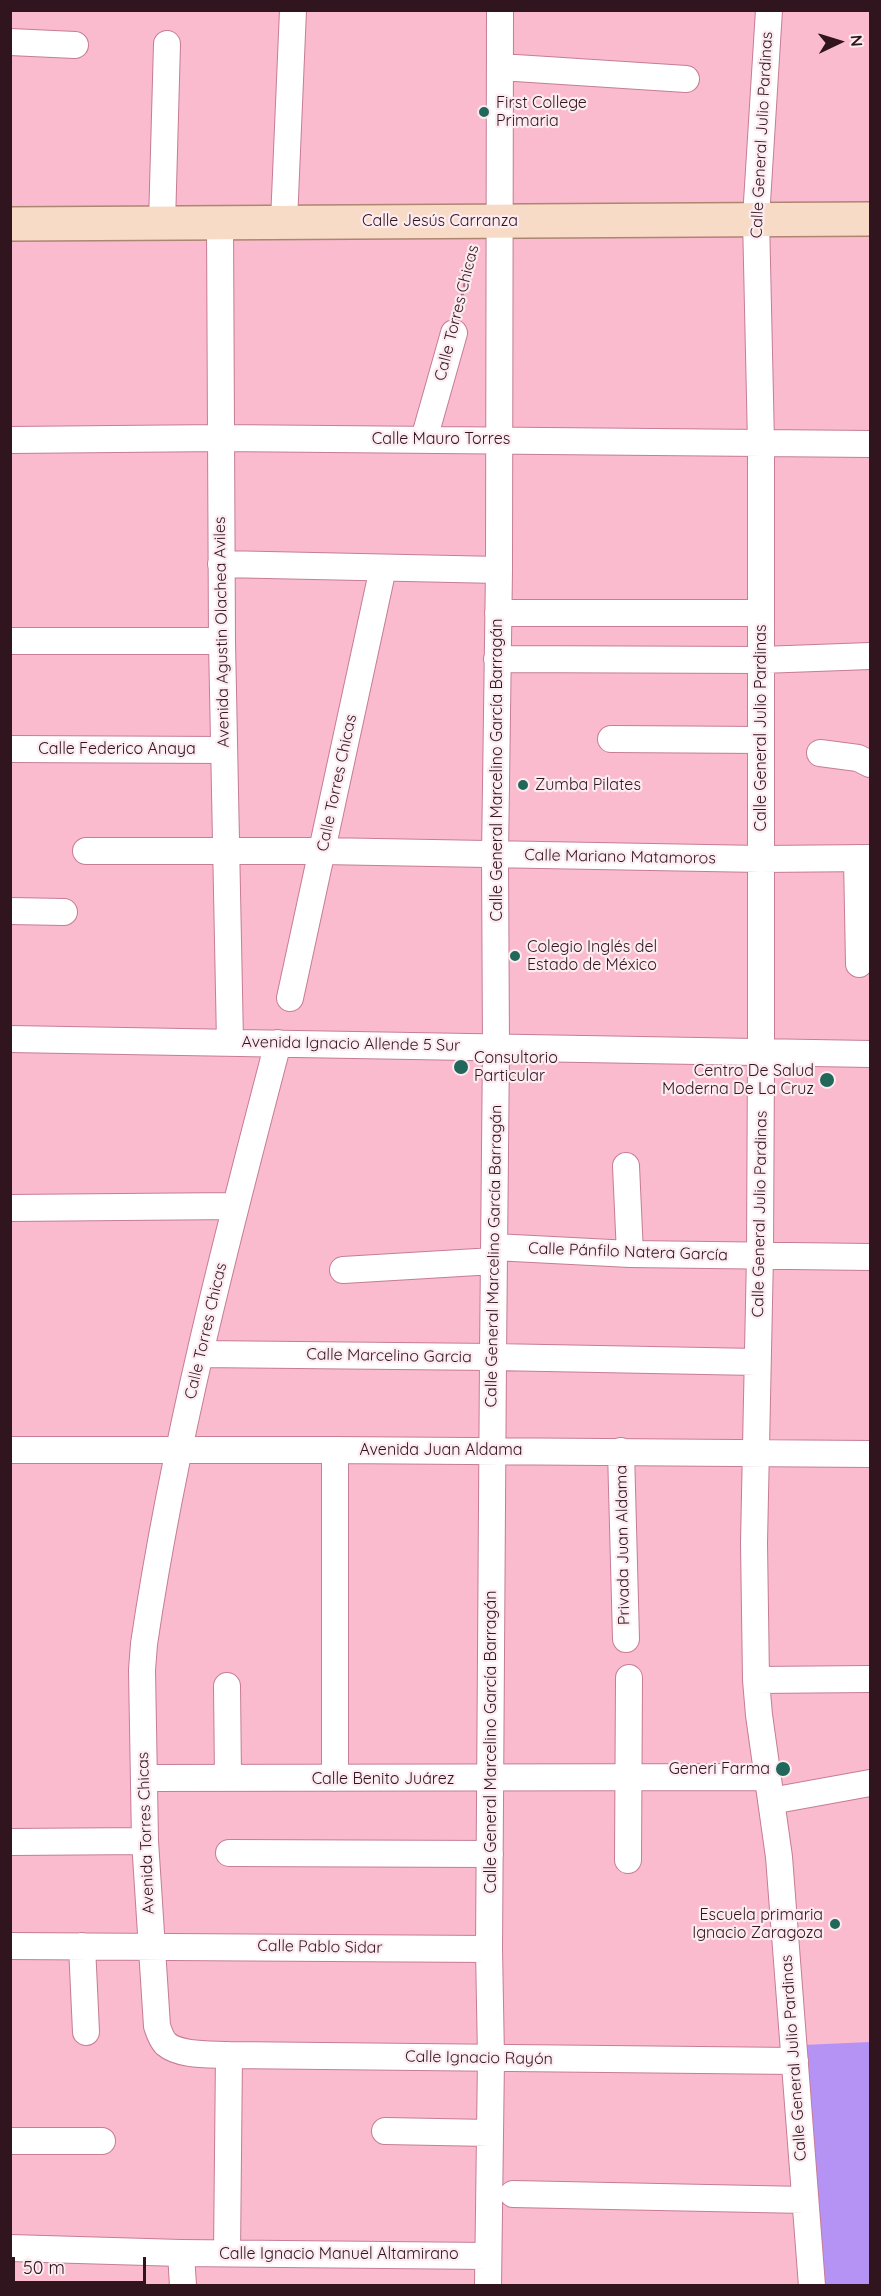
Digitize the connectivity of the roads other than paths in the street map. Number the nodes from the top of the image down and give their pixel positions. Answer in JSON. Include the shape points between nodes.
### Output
{"nodes":[{"id":1,"x":293,"y":10,"type":"edge"},
{"id":2,"x":500,"y":10,"type":"edge"},
{"id":3,"x":769,"y":10,"type":"edge"},
{"id":4,"x":10,"y":42,"type":"edge"},
{"id":5,"x":167,"y":44,"type":"dead end"},
{"id":6,"x":75,"y":45,"type":"dead end"},
{"id":7,"x":500,"y":67,"type":"junction"},
{"id":8,"x":686,"y":79,"type":"dead end"},
{"id":9,"x":756,"y":218,"type":"junction"},
{"id":10,"x":870,"y":219,"type":"edge"},
{"id":11,"x":284,"y":221,"type":"junction"},
{"id":12,"x":489,"y":221,"type":"junction"},
{"id":13,"x":162,"y":223,"type":"junction"},
{"id":14,"x":220,"y":223,"type":"junction"},
{"id":15,"x":10,"y":224,"type":"edge"},
{"id":16,"x":454,"y":333,"type":"road end"},
{"id":17,"x":221,"y":438,"type":"junction"},
{"id":18,"x":424,"y":439,"type":"junction"},
{"id":19,"x":10,"y":440,"type":"edge"},
{"id":20,"x":498,"y":440,"type":"junction"},
{"id":21,"x":761,"y":443,"type":"junction"},
{"id":22,"x":870,"y":444,"type":"edge"},
{"id":23,"x":221,"y":564,"type":"junction"},
{"id":24,"x":383,"y":568,"type":"junction"},
{"id":25,"x":499,"y":570,"type":"junction"},
{"id":26,"x":498,"y":613,"type":"junction"},
{"id":27,"x":761,"y":613,"type":"junction"},
{"id":28,"x":10,"y":641,"type":"edge"},
{"id":29,"x":222,"y":641,"type":"junction"},
{"id":30,"x":870,"y":656,"type":"edge"},
{"id":31,"x":497,"y":658,"type":"junction"},
{"id":32,"x":760,"y":660,"type":"junction"},
{"id":33,"x":611,"y":739,"type":"dead end"},
{"id":34,"x":760,"y":740,"type":"junction"},
{"id":35,"x":10,"y":749,"type":"edge"},
{"id":36,"x":223,"y":750,"type":"junction"},
{"id":37,"x":820,"y":753,"type":"dead end"},
{"id":38,"x":870,"y":764,"type":"edge"},
{"id":39,"x":86,"y":851,"type":"dead end"},
{"id":40,"x":322,"y":851,"type":"junction"},
{"id":41,"x":225,"y":852,"type":"junction"},
{"id":42,"x":495,"y":856,"type":"junction"},
{"id":43,"x":864,"y":858,"type":"edge"},
{"id":44,"x":761,"y":860,"type":"junction"},
{"id":45,"x":10,"y":911,"type":"edge"},
{"id":46,"x":64,"y":912,"type":"dead end"},
{"id":47,"x":859,"y":964,"type":"dead end"},
{"id":48,"x":290,"y":998,"type":"dead end"},
{"id":49,"x":10,"y":1039,"type":"edge"},
{"id":50,"x":230,"y":1042,"type":"junction"},
{"id":51,"x":278,"y":1044,"type":"junction"},
{"id":52,"x":496,"y":1047,"type":"junction"},
{"id":53,"x":761,"y":1052,"type":"junction"},
{"id":54,"x":870,"y":1054,"type":"edge"},
{"id":55,"x":626,"y":1166,"type":"dead end"},
{"id":56,"x":235,"y":1206,"type":"junction"},
{"id":57,"x":10,"y":1208,"type":"edge"},
{"id":58,"x":494,"y":1254,"type":"junction"},
{"id":59,"x":630,"y":1254,"type":"junction"},
{"id":60,"x":760,"y":1255,"type":"junction"},
{"id":61,"x":870,"y":1257,"type":"edge"},
{"id":62,"x":343,"y":1270,"type":"dead end"},
{"id":63,"x":201,"y":1354,"type":"junction"},
{"id":64,"x":493,"y":1357,"type":"junction"},
{"id":65,"x":757,"y":1362,"type":"junction"},
{"id":66,"x":180,"y":1449,"type":"junction"},
{"id":67,"x":334,"y":1449,"type":"junction"},
{"id":68,"x":10,"y":1450,"type":"edge"},
{"id":69,"x":492,"y":1450,"type":"junction"},
{"id":70,"x":621,"y":1451,"type":"junction"},
{"id":71,"x":755,"y":1454,"type":"junction"},
{"id":72,"x":870,"y":1454,"type":"edge"},
{"id":73,"x":147,"y":1620,"type":"joint"},
{"id":74,"x":626,"y":1640,"type":"dead end"},
{"id":75,"x":629,"y":1678,"type":"dead end"},
{"id":76,"x":870,"y":1679,"type":"edge"},
{"id":77,"x":756,"y":1680,"type":"junction"},
{"id":78,"x":227,"y":1686,"type":"dead end"},
{"id":79,"x":144,"y":1778,"type":"junction"},
{"id":80,"x":228,"y":1778,"type":"junction"},
{"id":81,"x":628,"y":1778,"type":"junction"},
{"id":82,"x":335,"y":1779,"type":"junction"},
{"id":83,"x":490,"y":1779,"type":"junction"},
{"id":84,"x":870,"y":1783,"type":"edge"},
{"id":85,"x":769,"y":1789,"type":"junction"},
{"id":86,"x":145,"y":1841,"type":"junction"},
{"id":87,"x":10,"y":1842,"type":"edge"},
{"id":88,"x":230,"y":1853,"type":"dead end"},
{"id":89,"x":490,"y":1854,"type":"junction"},
{"id":90,"x":628,"y":1860,"type":"dead end"},
{"id":91,"x":10,"y":1946,"type":"edge"},
{"id":92,"x":82,"y":1946,"type":"junction"},
{"id":93,"x":151,"y":1946,"type":"junction"},
{"id":94,"x":489,"y":1949,"type":"junction"},
{"id":95,"x":86,"y":2032,"type":"dead end"},
{"id":96,"x":165,"y":2043,"type":"joint"},
{"id":97,"x":229,"y":2055,"type":"junction"},
{"id":98,"x":491,"y":2058,"type":"junction"},
{"id":99,"x":795,"y":2061,"type":"junction"},
{"id":100,"x":385,"y":2131,"type":"dead end"},
{"id":101,"x":490,"y":2133,"type":"junction"},
{"id":102,"x":10,"y":2140,"type":"edge"},
{"id":103,"x":102,"y":2141,"type":"dead end"},
{"id":104,"x":513,"y":2194,"type":"dead end"},
{"id":105,"x":805,"y":2200,"type":"junction"},
{"id":106,"x":10,"y":2248,"type":"edge"},
{"id":107,"x":182,"y":2253,"type":"junction"},
{"id":108,"x":227,"y":2253,"type":"junction"},
{"id":109,"x":488,"y":2256,"type":"junction"},
{"id":110,"x":183,"y":2286,"type":"edge"},
{"id":111,"x":488,"y":2286,"type":"edge"},
{"id":112,"x":812,"y":2286,"type":"edge"}],
"edges":[{"from":1,"to":11,"type":"street"},
{"from":2,"to":7,"type":"street","name":"Calle General Marcelino García Barragán"},
{"from":3,"to":9,"type":"street","name":"Calle General Julio Pardinas"},
{"from":4,"to":6,"type":"street"},
{"from":5,"to":13,"type":"street"},
{"from":7,"to":8,"type":"street"},
{"from":7,"to":12,"type":"street","name":"Calle General Marcelino García Barragán"},
{"from":9,"to":10,"type":"main road","name":"Calle Jesús Carranza"},
{"from":9,"to":12,"type":"main road","name":"Calle Jesús Carranza"},
{"from":9,"to":21,"type":"street","name":"Calle General Julio Pardinas"},
{"from":11,"to":12,"type":"main road","name":"Calle Jesús Carranza"},
{"from":11,"to":14,"type":"main road","name":"Calle Jesús Carranza"},
{"from":12,"to":20,"type":"street","name":"Calle General Marcelino García Barragán"},
{"from":13,"to":14,"type":"main road","name":"Calle Jesús Carranza"},
{"from":13,"to":15,"type":"main road","name":"Calle Jesús Carranza"},
{"from":14,"to":17,"type":"street","name":"Avenida Agustin Olachea Aviles"},
{"from":16,"to":18,"type":"street","name":"Calle Torres Chicas"},
{"from":17,"to":18,"type":"street","name":"Calle Mauro Torres"},
{"from":17,"to":19,"type":"street","name":"Calle Mauro Torres"},
{"from":17,"to":23,"type":"street","name":"Avenida Agustin Olachea Aviles"},
{"from":18,"to":20,"type":"street","name":"Calle Mauro Torres"},
{"from":20,"to":21,"type":"street","name":"Calle Mauro Torres"},
{"from":20,"to":25,"type":"street","name":"Calle General Marcelino García Barragán"},
{"from":21,"to":22,"type":"street","name":"Calle Mauro Torres"},
{"from":21,"to":27,"type":"street","name":"Calle General Julio Pardinas"},
{"from":23,"to":24,"type":"street"},
{"from":23,"to":29,"type":"street","name":"Avenida Agustin Olachea Aviles"},
{"from":24,"to":25,"type":"street"},
{"from":24,"to":40,"type":"street","name":"Calle Torres Chicas"},
{"from":25,"to":26,"type":"street","name":"Calle General Marcelino García Barragán"},
{"from":26,"to":27,"type":"street"},
{"from":26,"to":31,"type":"street","name":"Calle General Marcelino García Barragán"},
{"from":27,"to":32,"type":"street","name":"Calle General Julio Pardinas"},
{"from":28,"to":29,"type":"street"},
{"from":29,"to":36,"type":"street","name":"Avenida Agustin Olachea Aviles"},
{"from":30,"to":32,"type":"street"},
{"from":31,"to":32,"type":"street"},
{"from":31,"to":42,"type":"street","name":"Calle General Marcelino García Barragán"},
{"from":32,"to":34,"type":"street","name":"Calle General Julio Pardinas"},
{"from":33,"to":34,"type":"street"},
{"from":34,"to":44,"type":"street","name":"Calle General Julio Pardinas"},
{"from":35,"to":36,"type":"street","name":"Calle Federico Anaya"},
{"from":36,"to":41,"type":"street","name":"Avenida Agustin Olachea Aviles"},
{"from":37,"to":38,"type":"street","via":[[858,758]]},
{"from":39,"to":41,"type":"street","name":"Calle Mariano Matamoros"},
{"from":40,"to":41,"type":"street","name":"Calle Mariano Matamoros"},
{"from":40,"to":42,"type":"street","name":"Calle Mariano Matamoros"},
{"from":40,"to":48,"type":"street","name":"Calle Torres Chicas"},
{"from":41,"to":50,"type":"street","name":"Avenida Agustin Olachea Aviles"},
{"from":42,"to":44,"type":"street","name":"Calle Mariano Matamoros"},
{"from":42,"to":52,"type":"street","name":"Calle General Marcelino García Barragán"},
{"from":43,"to":44,"type":"street","name":"Calle Mariano Matamoros"},
{"from":43,"to":47,"type":"street"},
{"from":44,"to":53,"type":"street","name":"Calle General Julio Pardinas"},
{"from":45,"to":46,"type":"street"},
{"from":49,"to":50,"type":"street","name":"Avenida Ignacio Allende 5 Sur"},
{"from":50,"to":51,"type":"street","name":"Avenida Ignacio Allende 5 Sur"},
{"from":51,"to":52,"type":"street","name":"Avenida Ignacio Allende 5 Sur"},
{"from":51,"to":56,"type":"street","name":"Calle Torres Chicas"},
{"from":52,"to":53,"type":"street","name":"Avenida Ignacio Allende 5 Sur"},
{"from":52,"to":58,"type":"street","name":"Calle General Marcelino García Barragán"},
{"from":53,"to":54,"type":"street","name":"Avenida Ignacio Allende 5 Sur"},
{"from":53,"to":60,"type":"street","name":"Calle General Julio Pardinas"},
{"from":55,"to":59,"type":"street"},
{"from":56,"to":57,"type":"street"},
{"from":56,"to":63,"type":"street","name":"Calle Torres Chicas"},
{"from":58,"to":59,"type":"street","name":"Calle Pánfilo Natera García"},
{"from":58,"to":62,"type":"street","name":"Calle Pánfilo Natera García"},
{"from":58,"to":64,"type":"street","name":"Calle General Marcelino García Barragán"},
{"from":59,"to":60,"type":"street","name":"Calle Pánfilo Natera García"},
{"from":60,"to":61,"type":"street","name":"Calle Pánfilo Natera García"},
{"from":60,"to":65,"type":"street","name":"Calle General Julio Pardinas"},
{"from":63,"to":64,"type":"street","name":"Calle Marcelino Garcia"},
{"from":63,"to":66,"type":"street","name":"Calle Torres Chicas"},
{"from":64,"to":65,"type":"street","name":"Calle Marcelino Garcia"},
{"from":64,"to":69,"type":"street","name":"Calle General Marcelino García Barragán"},
{"from":65,"to":71,"type":"street","name":"Calle General Julio Pardinas"},
{"from":66,"to":67,"type":"street","name":"Avenida Juan Aldama"},
{"from":66,"to":68,"type":"street","name":"Avenida Juan Aldama"},
{"from":66,"to":73,"type":"street","name":"Calle Torres Chicas"},
{"from":67,"to":69,"type":"street","name":"Avenida Juan Aldama"},
{"from":67,"to":82,"type":"street"},
{"from":69,"to":70,"type":"street","name":"Avenida Juan Aldama"},
{"from":69,"to":83,"type":"street","name":"Calle General Marcelino García Barragán"},
{"from":70,"to":71,"type":"street","name":"Avenida Juan Aldama"},
{"from":70,"to":74,"type":"street","name":"Privada Juan Aldama"},
{"from":71,"to":72,"type":"street","name":"Avenida Juan Aldama"},
{"from":71,"to":77,"type":"street","name":"Calle General Julio Pardinas"},
{"from":73,"to":79,"type":"street","name":"Avenida Torres Chicas","via":[[142,1670]]},
{"from":75,"to":81,"type":"street"},
{"from":76,"to":77,"type":"street"},
{"from":77,"to":85,"type":"street","name":"Calle General Julio Pardinas"},
{"from":78,"to":80,"type":"street"},
{"from":79,"to":80,"type":"street","name":"Calle Benito Juárez"},
{"from":79,"to":86,"type":"street","name":"Avenida Torres Chicas"},
{"from":80,"to":82,"type":"street","name":"Calle Benito Juárez"},
{"from":81,"to":83,"type":"street","name":"Calle Benito Juárez"},
{"from":81,"to":85,"type":"street","name":"Calle Benito Juárez"},
{"from":81,"to":90,"type":"street"},
{"from":82,"to":83,"type":"street","name":"Calle Benito Juárez"},
{"from":83,"to":89,"type":"street","name":"Calle General Marcelino García Barragán"},
{"from":84,"to":85,"type":"street","name":"Calle Benito Juárez"},
{"from":85,"to":99,"type":"street","name":"Calle General Julio Pardinas","via":[[779,1857]]},
{"from":86,"to":87,"type":"street"},
{"from":86,"to":93,"type":"street","name":"Avenida Torres Chicas"},
{"from":88,"to":89,"type":"street"},
{"from":89,"to":94,"type":"street","name":"Calle General Marcelino García Barragán"},
{"from":91,"to":92,"type":"street","name":"Calle Pablo Sidar"},
{"from":92,"to":93,"type":"street","name":"Calle Pablo Sidar"},
{"from":92,"to":95,"type":"street"},
{"from":93,"to":94,"type":"street","name":"Calle Pablo Sidar"},
{"from":93,"to":96,"type":"street","name":"Avenida Torres Chicas","via":[[157,2026]]},
{"from":94,"to":98,"type":"street","name":"Calle General Marcelino García Barragán"},
{"from":96,"to":97,"type":"street","name":"Calle Ignacio Rayón","via":[[187,2052]]},
{"from":97,"to":98,"type":"street","name":"Calle Ignacio Rayón"},
{"from":97,"to":108,"type":"street"},
{"from":98,"to":99,"type":"street","name":"Calle Ignacio Rayón"},
{"from":98,"to":101,"type":"street","name":"Calle General Marcelino García Barragán"},
{"from":99,"to":105,"type":"street","name":"Calle General Julio Pardinas"},
{"from":100,"to":101,"type":"street"},
{"from":101,"to":109,"type":"street","name":"Calle General Marcelino García Barragán"},
{"from":102,"to":103,"type":"street"},
{"from":104,"to":105,"type":"street"},
{"from":105,"to":112,"type":"street","name":"Calle General Julio Pardinas"},
{"from":106,"to":107,"type":"street","name":"Calle Ignacio Manuel Altamirano"},
{"from":107,"to":108,"type":"street","name":"Calle Ignacio Manuel Altamirano"},
{"from":107,"to":110,"type":"street"},
{"from":108,"to":109,"type":"street","name":"Calle Ignacio Manuel Altamirano"},
{"from":109,"to":111,"type":"street","name":"Calle General Marcelino García Barragán"}]}
